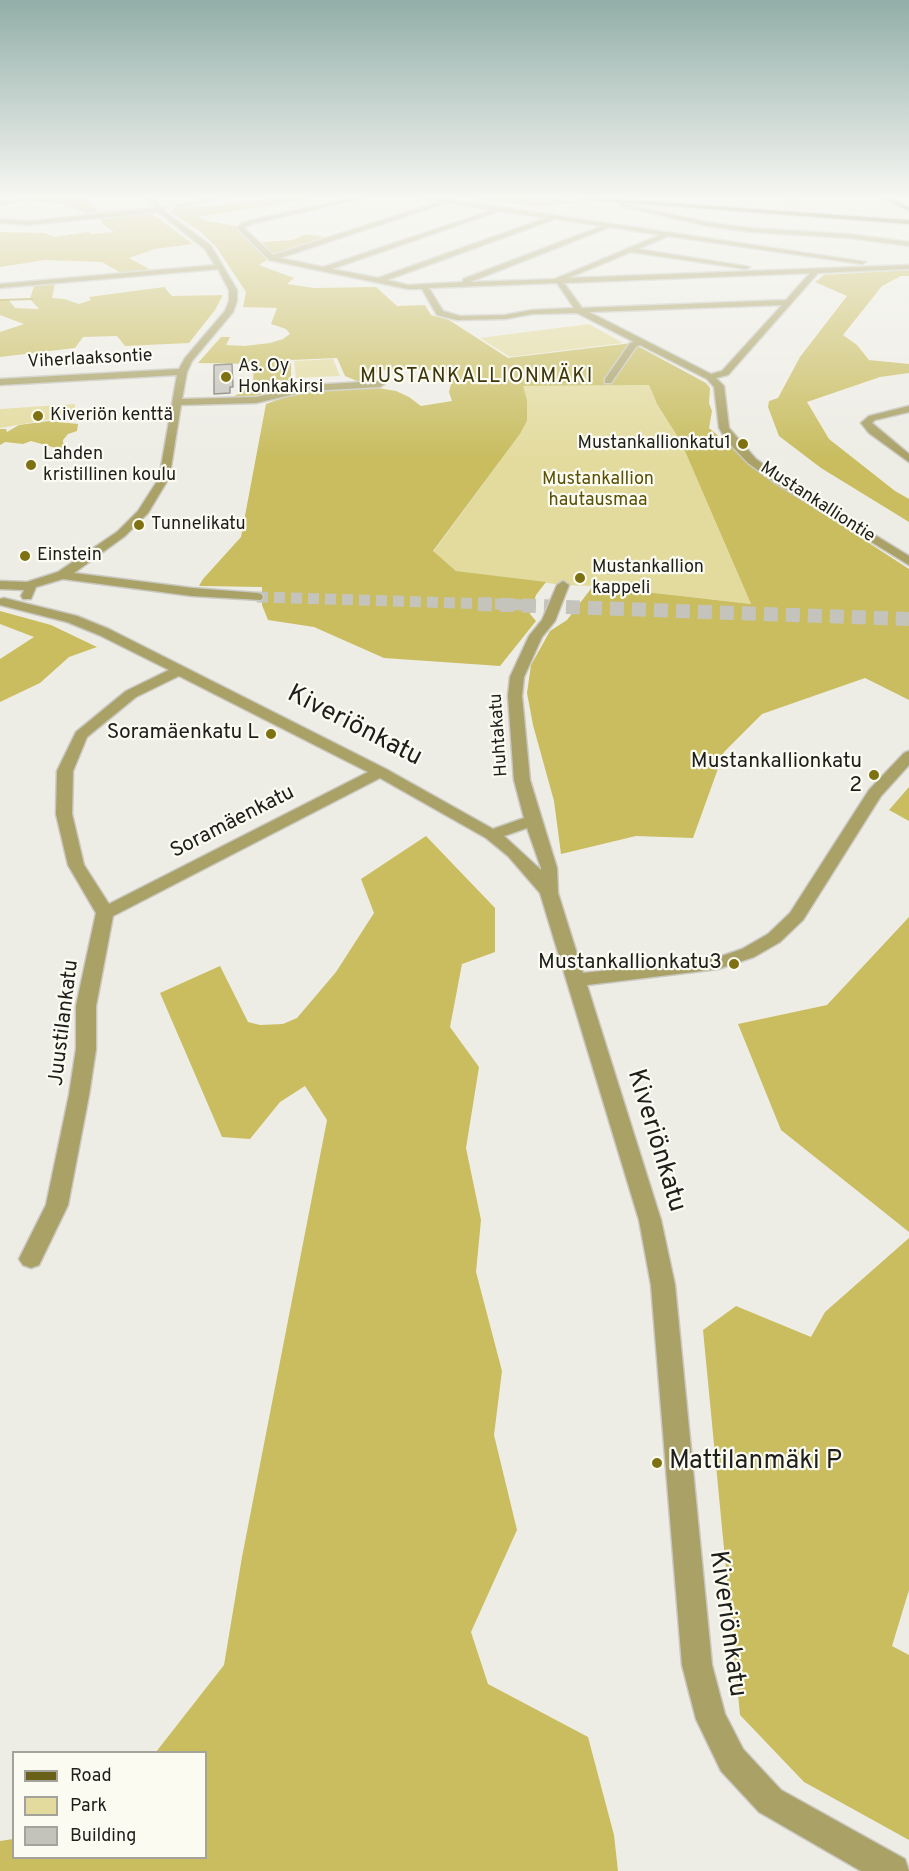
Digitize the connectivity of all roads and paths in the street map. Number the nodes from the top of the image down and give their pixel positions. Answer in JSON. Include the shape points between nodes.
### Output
{"nodes":[{"id":1,"x":31,"y":283,"type":"edge"},
{"id":2,"x":229,"y":283,"type":"edge"},
{"id":3,"x":388,"y":283,"type":"edge"},
{"id":4,"x":461,"y":283,"type":"edge"},
{"id":5,"x":526,"y":283,"type":"edge"},
{"id":6,"x":561,"y":283,"type":"edge"},
{"id":7,"x":804,"y":283,"type":"edge"},
{"id":8,"x":0,"y":286,"type":"edge"},
{"id":9,"x":457,"y":286,"type":"junction"},
{"id":10,"x":425,"y":288,"type":"junction"},
{"id":11,"x":787,"y":302,"type":"junction"},
{"id":12,"x":580,"y":311,"type":"junction"},
{"id":13,"x":640,"y":342,"type":"junction"},
{"id":14,"x":182,"y":372,"type":"junction"},
{"id":15,"x":710,"y":377,"type":"junction"},
{"id":16,"x":608,"y":381,"type":"dead end"},
{"id":17,"x":0,"y":382,"type":"edge"},
{"id":18,"x":380,"y":384,"type":"dead end"},
{"id":19,"x":178,"y":402,"type":"junction"},
{"id":20,"x":909,"y":409,"type":"edge"},
{"id":21,"x":909,"y":459,"type":"edge"},
{"id":22,"x":909,"y":561,"type":"edge"},
{"id":23,"x":62,"y":575,"type":"junction"},
{"id":24,"x":0,"y":585,"type":"edge"},
{"id":25,"x":563,"y":585,"type":"dead end"},
{"id":26,"x":29,"y":589,"type":"junction"},
{"id":27,"x":257,"y":597,"type":"tunnel mouth"},
{"id":28,"x":2,"y":602,"type":"edge"},
{"id":29,"x":72,"y":619,"type":"junction"},
{"id":30,"x":178,"y":670,"type":"junction"},
{"id":31,"x":909,"y":756,"type":"edge"},
{"id":32,"x":381,"y":772,"type":"junction"},
{"id":33,"x":533,"y":820,"type":"junction"},
{"id":34,"x":492,"y":835,"type":"junction"},
{"id":35,"x":549,"y":893,"type":"junction"},
{"id":36,"x":105,"y":914,"type":"junction"},
{"id":37,"x":576,"y":980,"type":"junction"},
{"id":38,"x":31,"y":1259,"type":"dead end"},
{"id":39,"x":893,"y":1871,"type":"edge"}],
"edges":[{"from":1,"to":8,"type":"street"},
{"from":2,"to":14,"type":"street","via":[[233,290],[229,312]]},
{"from":3,"to":10,"type":"street"},
{"from":4,"to":9,"type":"street"},
{"from":5,"to":9,"type":"street"},
{"from":6,"to":12,"type":"street"},
{"from":7,"to":11,"type":"street"},
{"from":9,"to":10,"type":"street"},
{"from":10,"to":12,"type":"street","via":[[440,313],[452,318]]},
{"from":11,"to":12,"type":"street"},
{"from":11,"to":15,"type":"street","via":[[725,373]]},
{"from":12,"to":13,"type":"street"},
{"from":13,"to":15,"type":"street"},
{"from":13,"to":16,"type":"street","via":[[633,345]]},
{"from":14,"to":17,"type":"street","name":"Viherlaaksontie"},
{"from":14,"to":19,"type":"street"},
{"from":15,"to":22,"type":"street","name":"Mustankalliontie","via":[[719,386],[724,428],[752,461]]},
{"from":18,"to":19,"type":"street","via":[[309,388],[256,400]]},
{"from":19,"to":23,"type":"street","via":[[161,483],[142,513],[121,534]]},
{"from":20,"to":21,"type":"street","via":[[866,423]]},
{"from":23,"to":26,"type":"street"},
{"from":23,"to":27,"type":"street"},
{"from":24,"to":26,"type":"street","via":[[18,584]]},
{"from":25,"to":33,"type":"street","name":"Huhtakatu","via":[[517,677],[522,780]]},
{"from":26,"to":28,"type":"street","via":[[23,598]]},
{"from":26,"to":29,"type":"street","name":"Kiveriönkatu"},
{"from":28,"to":29,"type":"street","name":"Kiveriönkatu"},
{"from":29,"to":30,"type":"street","name":"Kiveriönkatu"},
{"from":30,"to":32,"type":"street","name":"Kiveriönkatu"},
{"from":30,"to":36,"type":"street","via":[[131,694],[81,735],[65,771],[64,814],[76,865]]},
{"from":31,"to":37,"type":"street","via":[[875,793],[797,916],[774,938],[748,953],[718,963]]},
{"from":32,"to":34,"type":"street","name":"Kiveriönkatu"},
{"from":32,"to":36,"type":"street","name":"Soramäenkatu"},
{"from":33,"to":34,"type":"street"},
{"from":33,"to":35,"type":"street","name":"Huhtakatu","via":[[549,868]]},
{"from":34,"to":35,"type":"street","name":"Kiveriönkatu","via":[[514,852]]},
{"from":35,"to":37,"type":"street","name":"Kiveriönkatu"},
{"from":36,"to":38,"type":"street","name":"Juustilankatu","via":[[86,1006],[86,1049],[79,1095],[57,1205]]},
{"from":37,"to":39,"type":"street","name":"Kiveriönkatu","via":[[650,1220],[663,1285],[697,1665],[711,1719],[732,1760],[770,1801]]}]}
